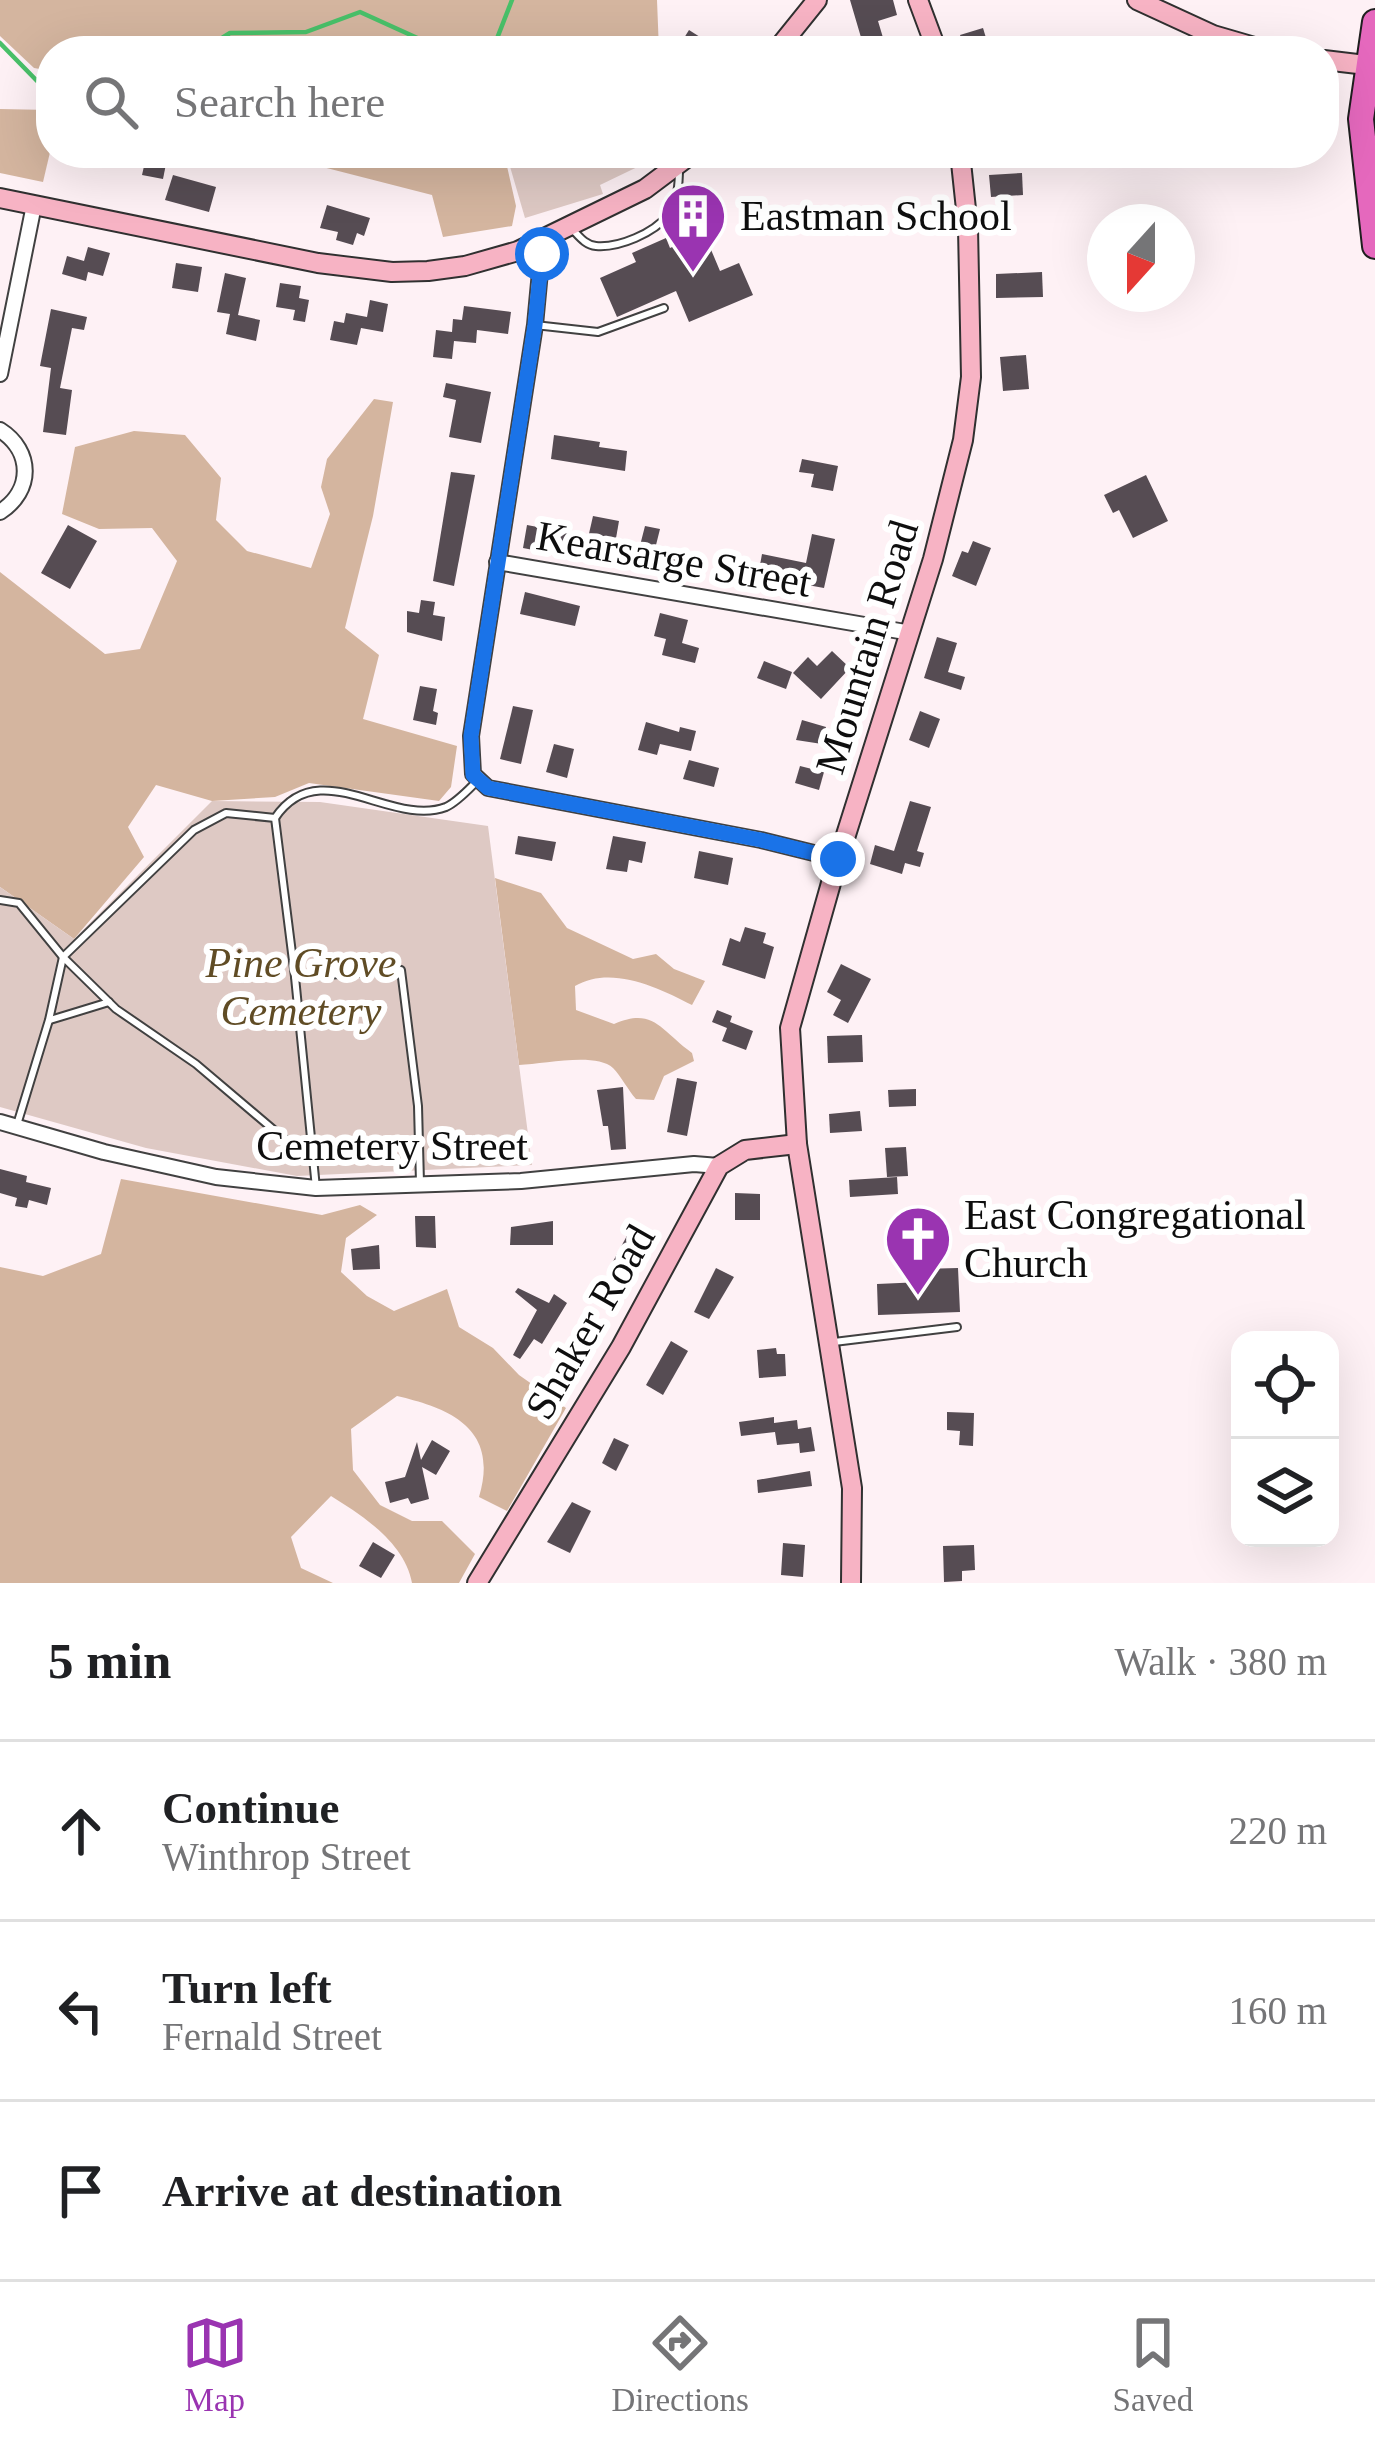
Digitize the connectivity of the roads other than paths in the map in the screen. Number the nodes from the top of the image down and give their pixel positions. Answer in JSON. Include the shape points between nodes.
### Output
{"nodes":[{"id":1,"x":817,"y":0,"type":"edge"},
{"id":2,"x":1136,"y":0,"type":"edge"},
{"id":3,"x":925,"y":5,"type":"edge"},
{"id":4,"x":1163,"y":5,"type":"edge"},
{"id":5,"x":1375,"y":22,"type":"edge"},
{"id":6,"x":788,"y":36,"type":"edge"},
{"id":7,"x":933,"y":36,"type":"edge"},
{"id":8,"x":1216,"y":36,"type":"edge"},
{"id":9,"x":1339,"y":62,"type":"edge"},
{"id":10,"x":1371,"y":65,"type":"edge"},
{"id":11,"x":675,"y":168,"type":"edge"},
{"id":12,"x":684,"y":168,"type":"edge"},
{"id":13,"x":962,"y":168,"type":"edge"},
{"id":14,"x":0,"y":198,"type":"edge"},
{"id":15,"x":34,"y":206,"type":"junction"},
{"id":16,"x":570,"y":226,"type":"junction"},
{"id":17,"x":543,"y":240,"type":"junction"},
{"id":18,"x":1375,"y":246,"type":"edge"},
{"id":19,"x":664,"y":308,"type":"dead end"},
{"id":20,"x":535,"y":325,"type":"junction"},
{"id":21,"x":0,"y":374,"type":"edge"},
{"id":22,"x":0,"y":430,"type":"edge"},
{"id":23,"x":0,"y":512,"type":"edge"},
{"id":24,"x":497,"y":562,"type":"junction"},
{"id":25,"x":910,"y":633,"type":"junction"},
{"id":26,"x":476,"y":777,"type":"junction"},
{"id":27,"x":275,"y":818,"type":"junction"},
{"id":28,"x":838,"y":859,"type":"junction"},
{"id":29,"x":0,"y":900,"type":"edge"},
{"id":30,"x":63,"y":956,"type":"junction"},
{"id":31,"x":295,"y":977,"type":"junction"},
{"id":32,"x":110,"y":1002,"type":"junction"},
{"id":33,"x":49,"y":1020,"type":"junction"},
{"id":34,"x":0,"y":1122,"type":"edge"},
{"id":35,"x":16,"y":1128,"type":"junction"},
{"id":36,"x":797,"y":1144,"type":"junction"},
{"id":37,"x":314,"y":1165,"type":"junction"},
{"id":38,"x":718,"y":1166,"type":"junction"},
{"id":39,"x":420,"y":1183,"type":"junction"},
{"id":40,"x":316,"y":1188,"type":"junction"},
{"id":41,"x":957,"y":1327,"type":"dead end"},
{"id":42,"x":830,"y":1342,"type":"junction"},
{"id":43,"x":477,"y":1583,"type":"edge"},
{"id":44,"x":851,"y":1583,"type":"edge"}],
"edges":[{"from":1,"to":6,"type":"main road"},
{"from":2,"to":4,"type":"main road"},
{"from":3,"to":7,"type":"main road"},
{"from":4,"to":8,"type":"main road"},
{"from":5,"to":10,"type":"highway"},
{"from":9,"to":10,"type":"main road"},
{"from":10,"to":18,"type":"highway","via":[[1361,119]]},
{"from":11,"to":16,"type":"main road"},
{"from":12,"to":16,"type":"lane","via":[[669,214],[644,234],[596,246]]},
{"from":13,"to":25,"type":"main road","name":"Mountain Road","via":[[971,377],[949,500]]},
{"from":14,"to":15,"type":"main road"},
{"from":15,"to":17,"type":"main road","via":[[392,272],[465,266]]},
{"from":15,"to":21,"type":"street"},
{"from":16,"to":17,"type":"main road"},
{"from":17,"to":20,"type":"street"},
{"from":19,"to":20,"type":"lane","via":[[598,332]]},
{"from":20,"to":24,"type":"street"},
{"from":22,"to":23,"type":"street","via":[[18,446],[26,470],[19,495]]},
{"from":24,"to":25,"type":"street","name":"Kearsarge Street"},
{"from":24,"to":26,"type":"street","via":[[471,736]]},
{"from":25,"to":28,"type":"main road","name":"Mountain Road"},
{"from":26,"to":27,"type":"lane","via":[[445,808],[334,791],[289,798]]},
{"from":26,"to":28,"type":"street","via":[[488,788]]},
{"from":27,"to":30,"type":"lane","via":[[226,813],[194,830]]},
{"from":27,"to":31,"type":"lane"},
{"from":28,"to":36,"type":"main road","name":"Mountain Road","via":[[790,1028]]},
{"from":29,"to":30,"type":"lane","via":[[20,903]]},
{"from":30,"to":32,"type":"lane"},
{"from":30,"to":33,"type":"lane"},
{"from":31,"to":37,"type":"lane"},
{"from":31,"to":39,"type":"lane","via":[[401,970]]},
{"from":32,"to":33,"type":"lane"},
{"from":32,"to":37,"type":"lane"},
{"from":33,"to":35,"type":"lane"},
{"from":34,"to":35,"type":"street","name":"Cemetery Street"},
{"from":35,"to":40,"type":"street","name":"Cemetery Street","via":[[216,1177]]},
{"from":36,"to":38,"type":"main road","via":[[745,1150]]},
{"from":36,"to":42,"type":"main road","name":"Mountain Road"},
{"from":37,"to":40,"type":"lane"},
{"from":38,"to":39,"type":"street","name":"Cemetery Street"},
{"from":38,"to":43,"type":"main road","name":"Shaker Road","via":[[622,1347]]},
{"from":39,"to":40,"type":"street","name":"Cemetery Street"},
{"from":41,"to":42,"type":"lane"},
{"from":42,"to":44,"type":"main road","name":"Mountain Road","via":[[852,1488]]}]}
